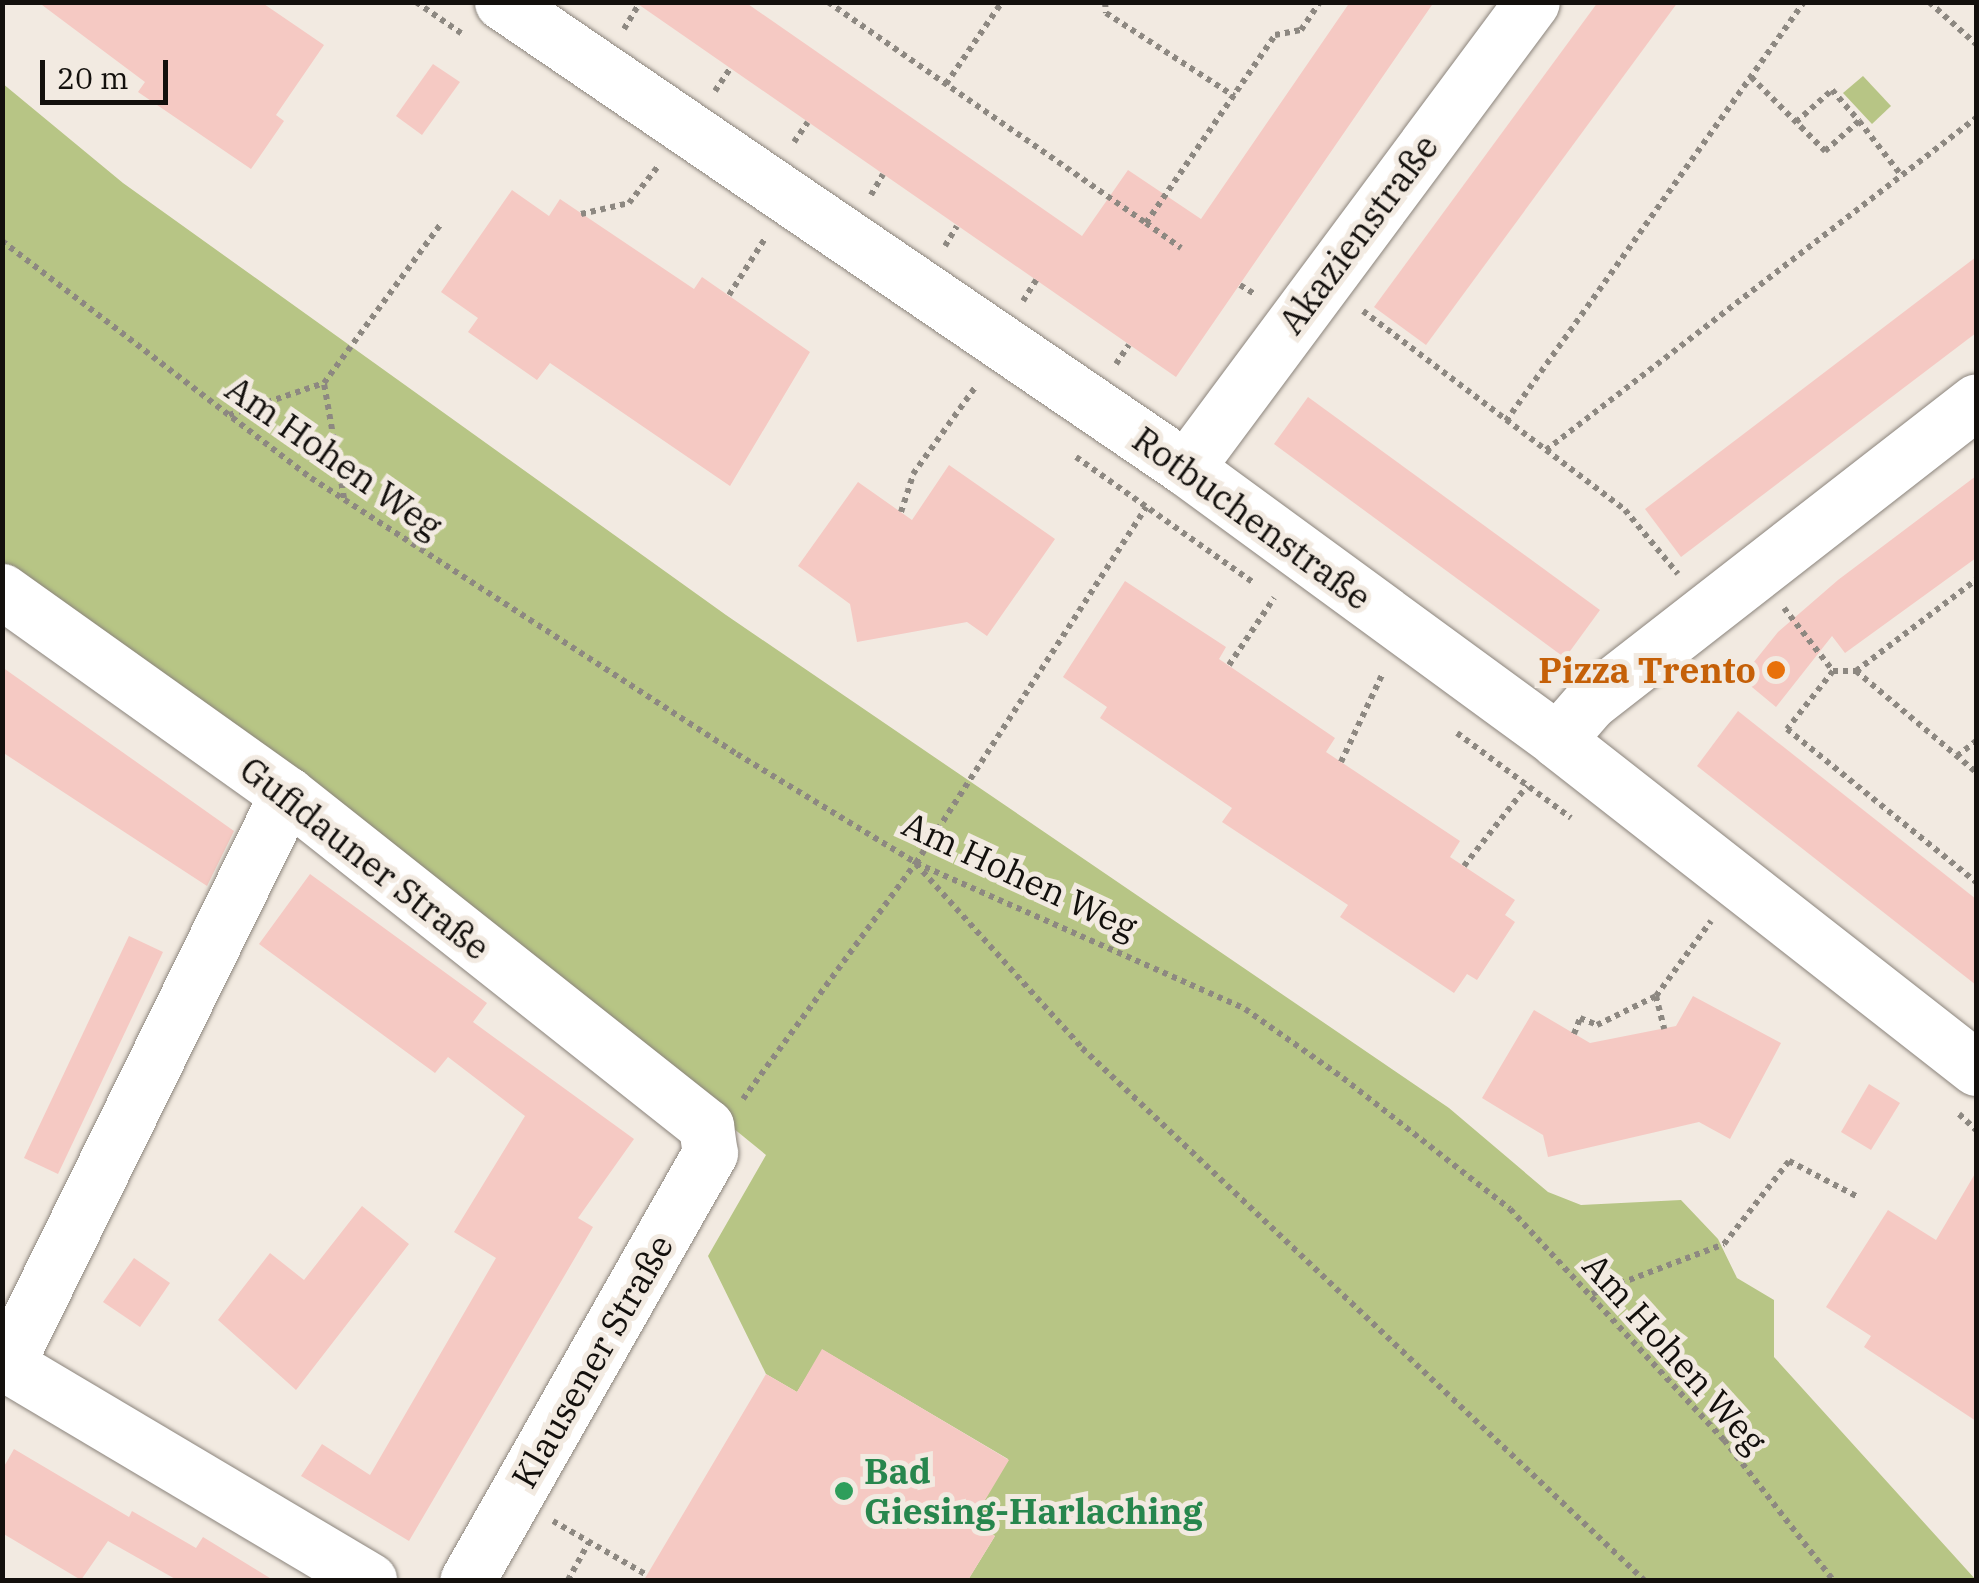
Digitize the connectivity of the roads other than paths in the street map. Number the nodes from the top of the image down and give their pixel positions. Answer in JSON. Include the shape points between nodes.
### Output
{"nodes":[{"id":1,"x":1532,"y":2,"type":"edge"},
{"id":2,"x":486,"y":20,"type":"edge"},
{"id":3,"x":1976,"y":402,"type":"edge"},
{"id":4,"x":1186,"y":468,"type":"junction"},
{"id":5,"x":4,"y":594,"type":"edge"},
{"id":6,"x":1557,"y":740,"type":"junction"},
{"id":7,"x":288,"y":794,"type":"junction"},
{"id":8,"x":1964,"y":1089,"type":"edge"},
{"id":9,"x":709,"y":1133,"type":"joint"},
{"id":10,"x":5,"y":1363,"type":"edge"},
{"id":11,"x":369,"y":1580,"type":"edge"},
{"id":12,"x":467,"y":1580,"type":"edge"}],
"edges":[{"from":1,"to":4,"type":"street","name":"Akazienstraße"},
{"from":2,"to":4,"type":"street","name":"Rotbuchenstraße"},
{"from":3,"to":6,"type":"street","via":[[1590,702]]},
{"from":4,"to":6,"type":"street","name":"Rotbuchenstraße"},
{"from":5,"to":7,"type":"street","name":"Gufidauner Straße"},
{"from":6,"to":8,"type":"street","name":"Rotbuchenstraße"},
{"from":7,"to":9,"type":"street","name":"Gufidauner Straße"},
{"from":7,"to":10,"type":"street"},
{"from":9,"to":12,"type":"street","name":"Klausener Straße"},
{"from":10,"to":11,"type":"street"}]}
